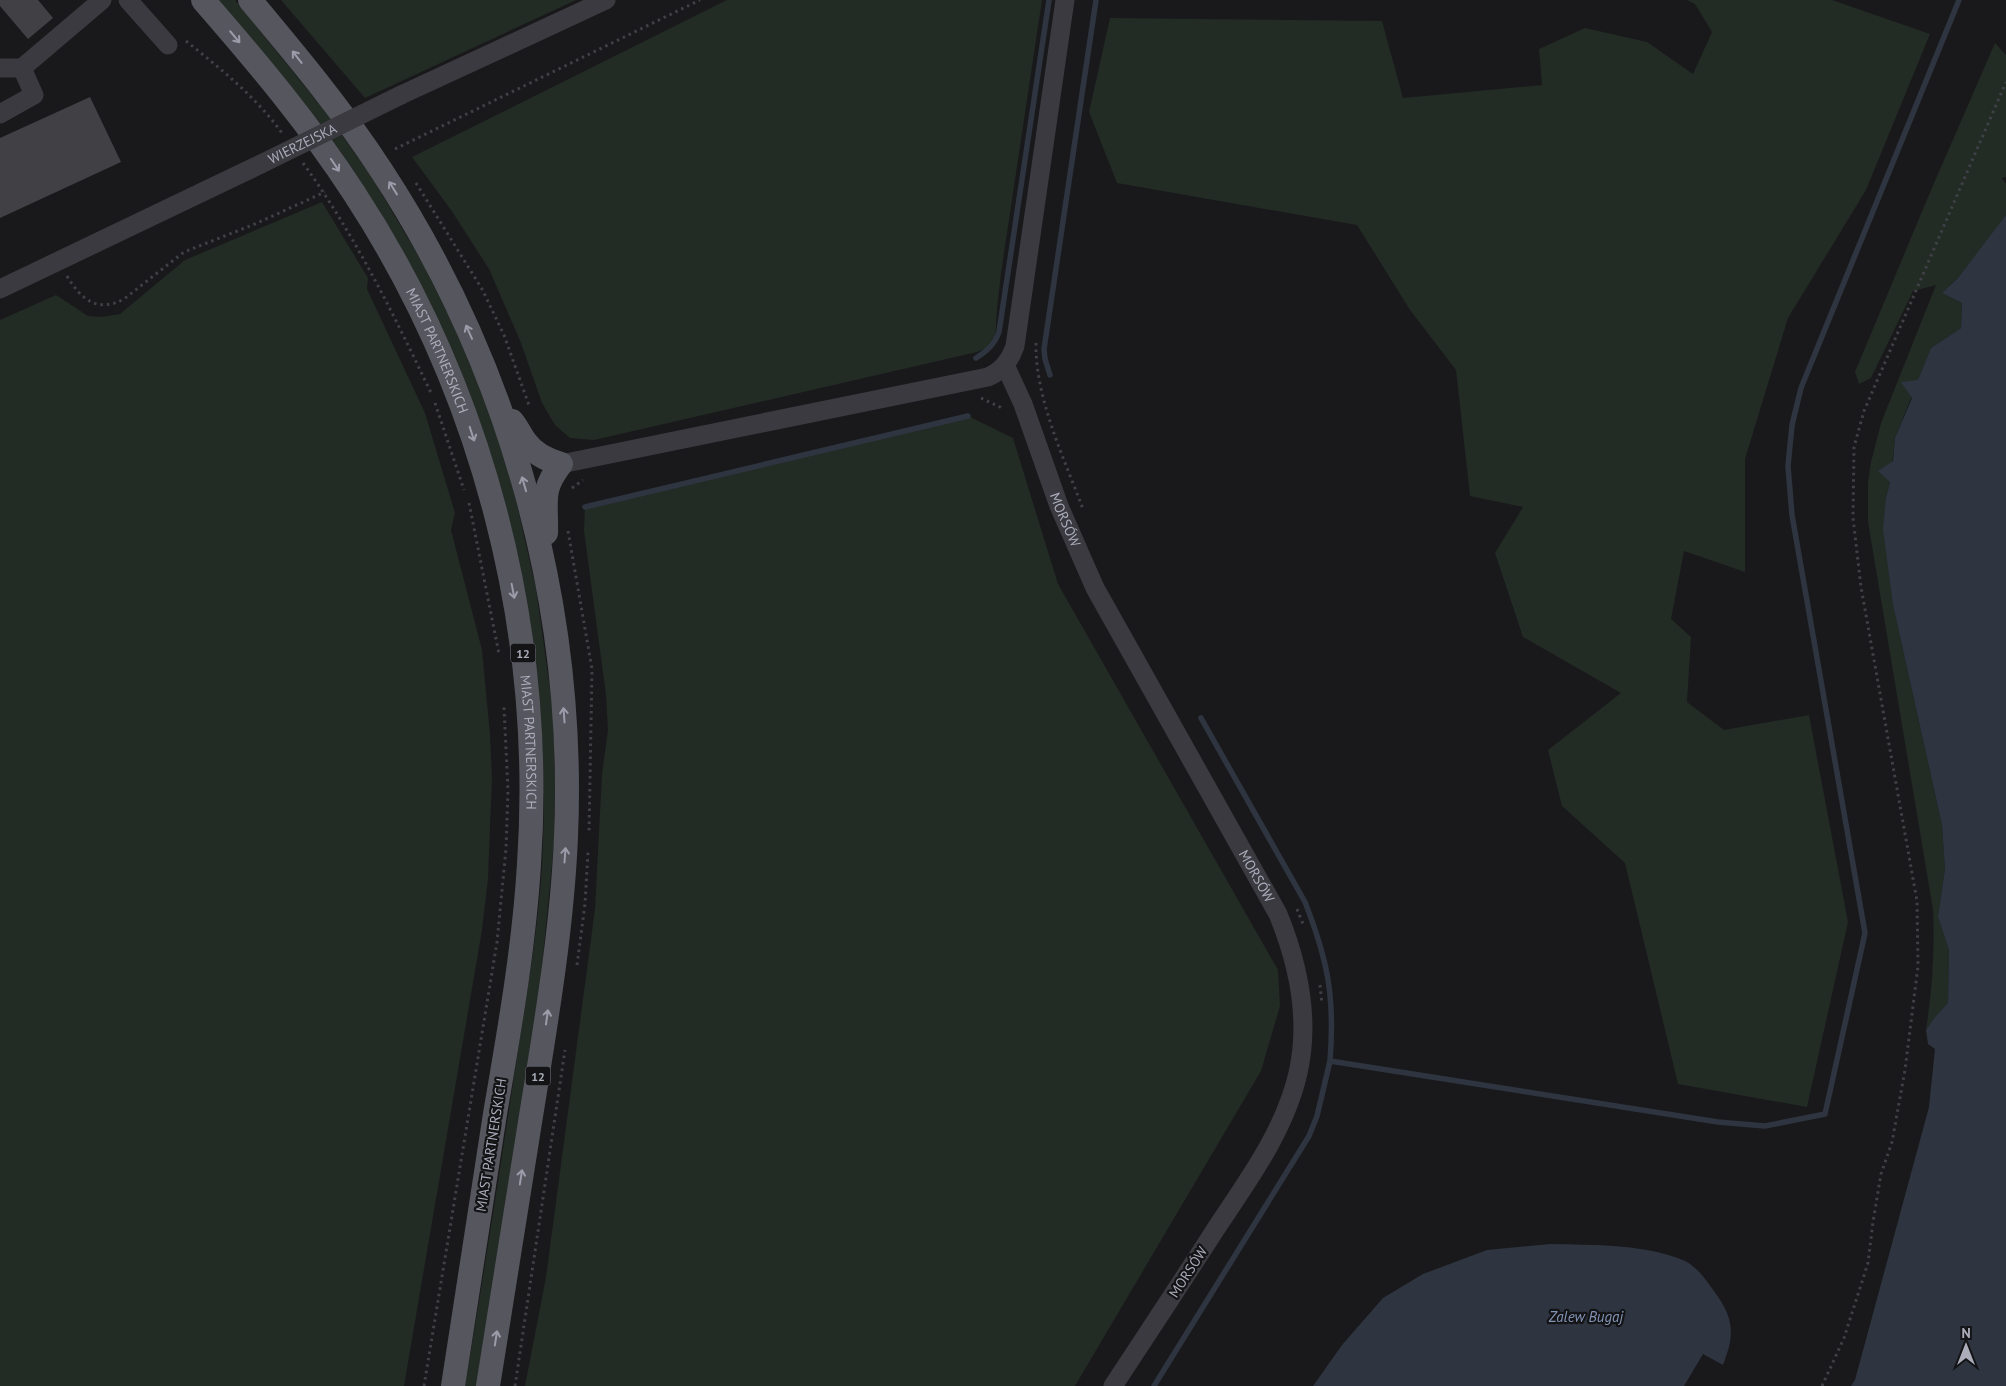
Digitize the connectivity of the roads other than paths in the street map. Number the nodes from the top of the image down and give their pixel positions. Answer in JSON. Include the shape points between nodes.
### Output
{"nodes":[{"id":1,"x":102,"y":0,"type":"edge"},
{"id":2,"x":128,"y":0,"type":"edge"},
{"id":3,"x":203,"y":0,"type":"edge"},
{"id":4,"x":250,"y":0,"type":"edge"},
{"id":5,"x":606,"y":0,"type":"edge"},
{"id":6,"x":1066,"y":0,"type":"edge"},
{"id":7,"x":168,"y":45,"type":"road end"},
{"id":8,"x":0,"y":68,"type":"edge"},
{"id":9,"x":22,"y":68,"type":"junction"},
{"id":10,"x":0,"y":114,"type":"edge"},
{"id":11,"x":0,"y":289,"type":"edge"},
{"id":12,"x":1005,"y":365,"type":"junction"},
{"id":13,"x":498,"y":404,"type":"junction"},
{"id":14,"x":568,"y":463,"type":"junction"},
{"id":15,"x":543,"y":566,"type":"junction"},
{"id":16,"x":453,"y":1386,"type":"edge"},
{"id":17,"x":488,"y":1386,"type":"edge"},
{"id":18,"x":1113,"y":1386,"type":"edge"}],
"edges":[{"from":1,"to":9,"type":"street"},
{"from":2,"to":7,"type":"street"},
{"from":3,"to":16,"type":"main road","name":"MIAST PARTNERSKICH","number":"12","one_way":true,"via":[[287,100],[329,156],[379,233],[414,298],[454,385],[482,466],[501,534],[517,615],[531,762],[529,865],[509,1030]]},
{"from":13,"to":4,"type":"main road","number":"12","one_way":true,"via":[[443,275],[406,210],[360,139]]},
{"from":5,"to":11,"type":"street","name":"WIERZEJSKA","bridge":true},
{"from":6,"to":12,"type":"street","via":[[1015,346]]},
{"from":8,"to":9,"type":"street"},
{"from":9,"to":10,"type":"street","via":[[34,96]]},
{"from":12,"to":14,"type":"street","via":[[988,377]]},
{"from":12,"to":18,"type":"street","name":"MORSÓW","via":[[1023,404],[1059,506],[1095,588],[1278,914],[1296,964],[1300,992],[1302,1023],[1298,1074],[1278,1130]]},
{"from":13,"to":14,"type":"main road","via":[[533,450],[543,458]]},
{"from":15,"to":13,"type":"main road","number":"12","one_way":true,"via":[[526,489]]},
{"from":14,"to":15,"type":"main road","via":[[550,478],[547,487]]},
{"from":17,"to":15,"type":"main road","number":"12","one_way":true,"via":[[544,1038],[564,872],[567,803],[565,729],[558,652]]}]}
